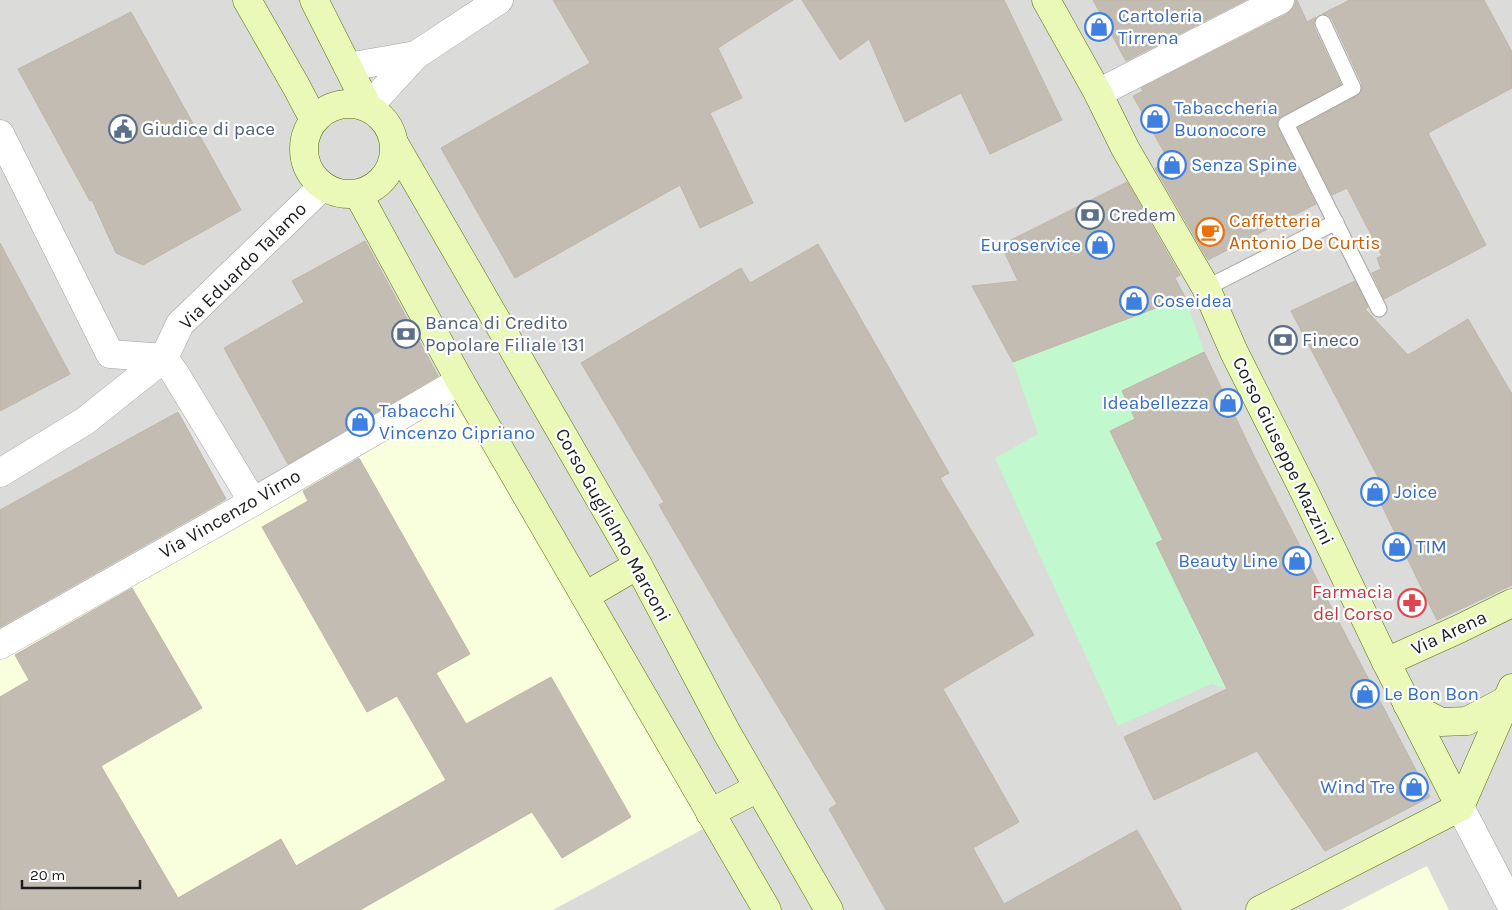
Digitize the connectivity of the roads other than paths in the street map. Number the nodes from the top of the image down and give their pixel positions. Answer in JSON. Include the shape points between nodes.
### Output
{"nodes":[{"id":1,"x":247,"y":0,"type":"edge"},
{"id":2,"x":314,"y":0,"type":"edge"},
{"id":3,"x":499,"y":0,"type":"edge"},
{"id":4,"x":1046,"y":0,"type":"edge"},
{"id":5,"x":1280,"y":0,"type":"edge"},
{"id":6,"x":1323,"y":23,"type":"dead end"},
{"id":7,"x":416,"y":55,"type":"junction"},
{"id":8,"x":348,"y":67,"type":"junction"},
{"id":9,"x":1098,"y":93,"type":"junction"},
{"id":10,"x":368,"y":107,"type":"junction"},
{"id":11,"x":314,"y":120,"type":"junction"},
{"id":12,"x":0,"y":134,"type":"edge"},
{"id":13,"x":394,"y":142,"type":"junction"},
{"id":14,"x":323,"y":186,"type":"junction"},
{"id":15,"x":358,"y":194,"type":"junction"},
{"id":16,"x":1336,"y":222,"type":"junction"},
{"id":17,"x":1206,"y":288,"type":"junction"},
{"id":18,"x":1379,"y":309,"type":"dead end"},
{"id":19,"x":164,"y":358,"type":"junction"},
{"id":20,"x":460,"y":381,"type":"junction"},
{"id":21,"x":0,"y":473,"type":"edge"},
{"id":22,"x":253,"y":502,"type":"junction"},
{"id":23,"x":638,"y":565,"type":"junction"},
{"id":24,"x":584,"y":596,"type":"junction"},
{"id":25,"x":1512,"y":603,"type":"edge"},
{"id":26,"x":0,"y":645,"type":"edge"},
{"id":27,"x":1386,"y":662,"type":"junction"},
{"id":28,"x":1509,"y":694,"type":"edge"},
{"id":29,"x":1407,"y":704,"type":"junction"},
{"id":30,"x":758,"y":788,"type":"junction"},
{"id":31,"x":1460,"y":807,"type":"junction"},
{"id":32,"x":710,"y":813,"type":"junction"},
{"id":33,"x":1512,"y":907,"type":"edge"},
{"id":34,"x":767,"y":910,"type":"edge"},
{"id":35,"x":829,"y":910,"type":"edge"},
{"id":36,"x":1260,"y":910,"type":"edge"}],
"edges":[{"from":1,"to":11,"type":"street"},
{"from":2,"to":8,"type":"street"},
{"from":3,"to":7,"type":"street"},
{"from":4,"to":9,"type":"street","name":"Corso Giuseppe Mazzini"},
{"from":5,"to":9,"type":"street"},
{"from":6,"to":16,"type":"lane","via":[[1353,88],[1286,124]]},
{"from":7,"to":8,"type":"street"},
{"from":7,"to":10,"type":"street"},
{"from":8,"to":10,"type":"street"},
{"from":9,"to":17,"type":"street","name":"Corso Giuseppe Mazzini","via":[[1125,148]]},
{"from":10,"to":11,"type":"street","via":[[354,103],[339,104]]},
{"from":10,"to":13,"type":"street","via":[[390,128]]},
{"from":11,"to":14,"type":"street","via":[[306,133],[306,163]]},
{"from":12,"to":19,"type":"street","via":[[110,354]]},
{"from":13,"to":15,"type":"street","via":[[390,169],[371,189]]},
{"from":13,"to":23,"type":"street","name":"Corso Guglielmo Marconi"},
{"from":14,"to":15,"type":"street","via":[[334,192]]},
{"from":14,"to":19,"type":"street","name":"Via Eduardo Talamo","via":[[180,324]]},
{"from":15,"to":20,"type":"street"},
{"from":16,"to":17,"type":"lane"},
{"from":16,"to":18,"type":"lane"},
{"from":17,"to":27,"type":"street","name":"Corso Giuseppe Mazzini","via":[[1234,352]]},
{"from":19,"to":21,"type":"street","name":"Via Eduardo Talamo","via":[[85,421]]},
{"from":19,"to":22,"type":"street"},
{"from":20,"to":22,"type":"street","name":"Via Vincenzo Virno"},
{"from":20,"to":24,"type":"street"},
{"from":22,"to":26,"type":"street","name":"Via Vincenzo Virno"},
{"from":23,"to":24,"type":"street"},
{"from":23,"to":30,"type":"street","name":"Corso Guglielmo Marconi"},
{"from":24,"to":32,"type":"street"},
{"from":25,"to":27,"type":"street","name":"Via Arena"},
{"from":27,"to":29,"type":"street","name":"Corso Giuseppe Mazzini"},
{"from":28,"to":29,"type":"street","via":[[1467,721],[1441,722]]},
{"from":28,"to":31,"type":"street"},
{"from":29,"to":31,"type":"street","name":"Corso Giuseppe Mazzini"},
{"from":30,"to":32,"type":"street"},
{"from":30,"to":35,"type":"street","name":"Corso Guglielmo Marconi"},
{"from":31,"to":33,"type":"street","name":"Corso Giuseppe Mazzini"},
{"from":31,"to":36,"type":"street"},
{"from":32,"to":34,"type":"street"}]}
